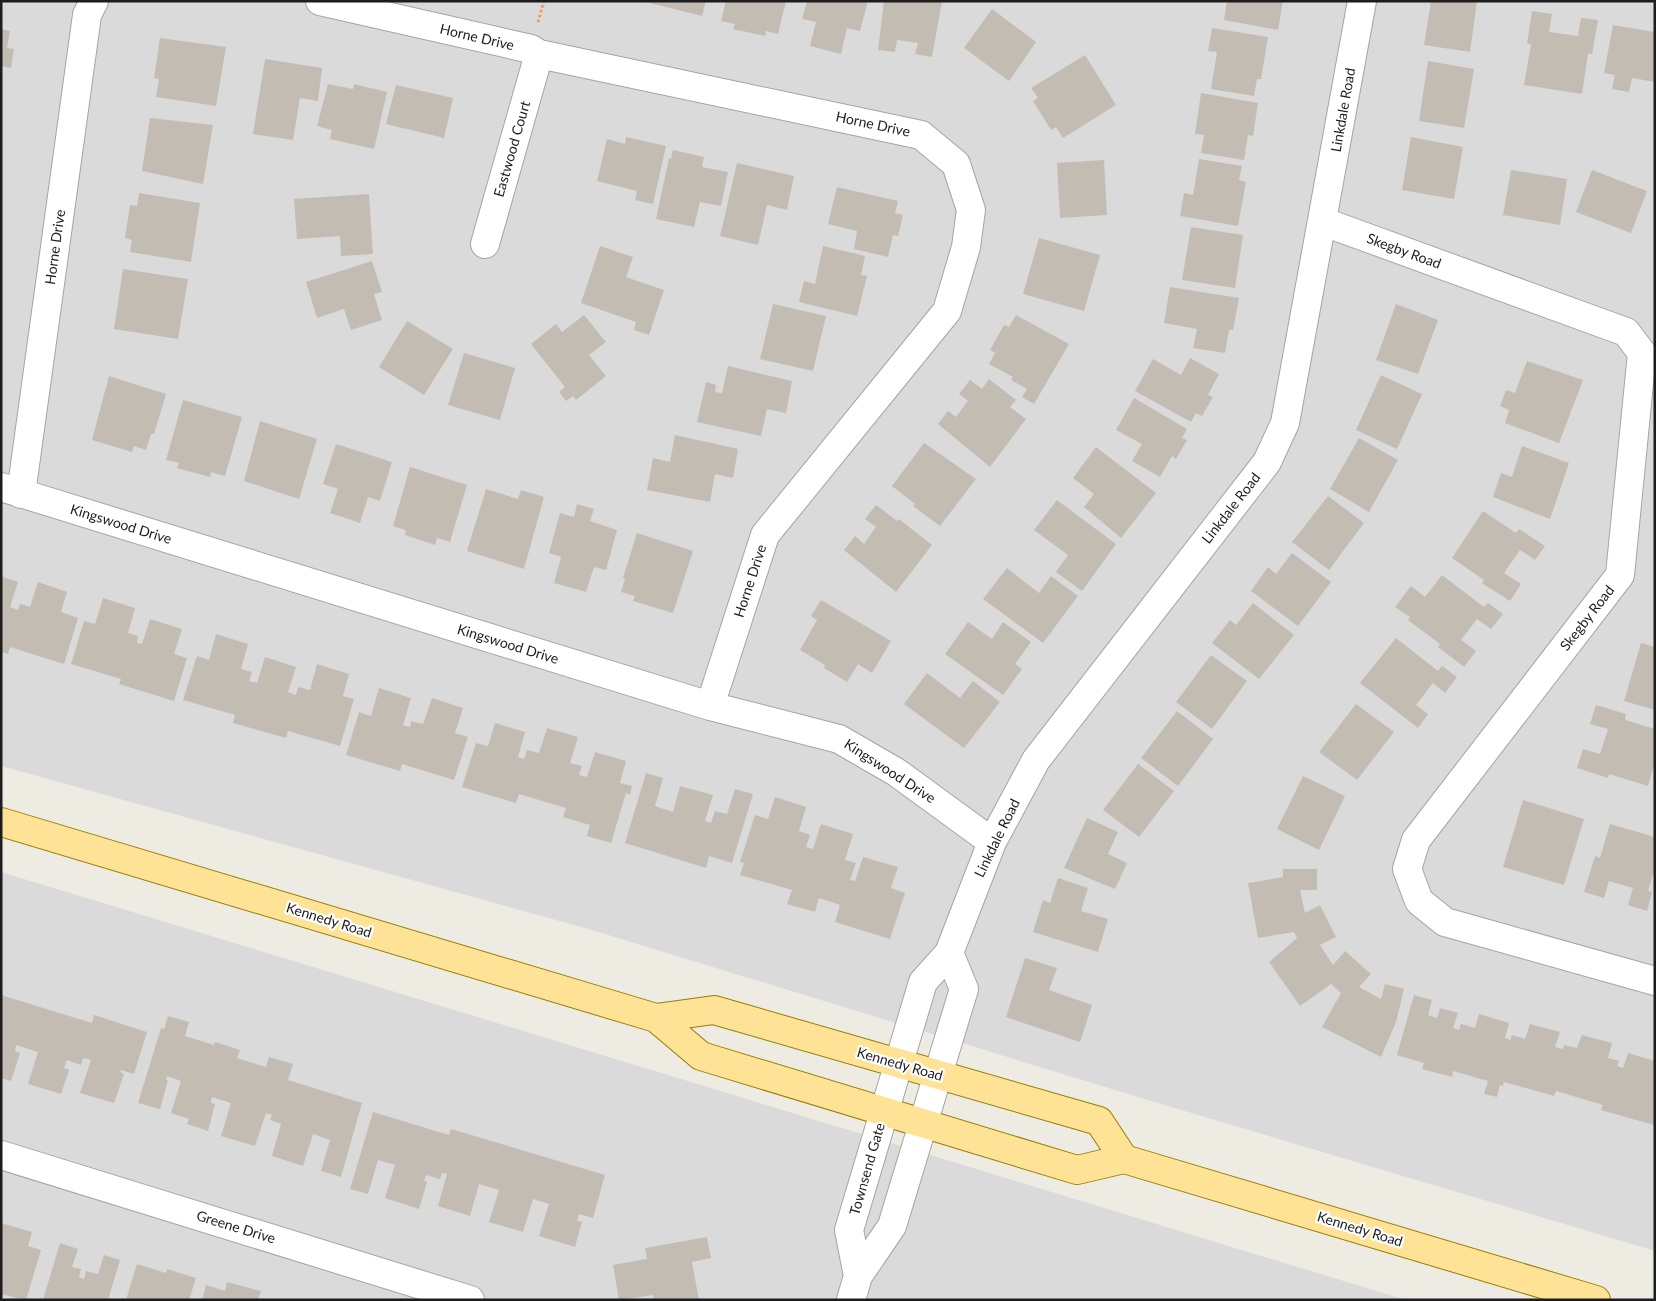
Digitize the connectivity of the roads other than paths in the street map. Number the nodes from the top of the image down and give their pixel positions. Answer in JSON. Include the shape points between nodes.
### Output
{"nodes":[{"id":1,"x":94,"y":1,"type":"edge"},
{"id":2,"x":320,"y":1,"type":"edge"},
{"id":3,"x":1362,"y":1,"type":"edge"},
{"id":4,"x":539,"y":54,"type":"junction"},
{"id":5,"x":1324,"y":222,"type":"junction"},
{"id":6,"x":486,"y":244,"type":"dead end"},
{"id":7,"x":11,"y":491,"type":"edge"},
{"id":8,"x":710,"y":706,"type":"junction"},
{"id":9,"x":1,"y":822,"type":"edge"},
{"id":10,"x":992,"y":842,"type":"junction"},
{"id":11,"x":950,"y":953,"type":"junction"},
{"id":12,"x":1655,"y":981,"type":"edge"},
{"id":13,"x":656,"y":1018,"type":"junction"},
{"id":14,"x":898,"y":1063,"type":"junction"},
{"id":15,"x":939,"y":1076,"type":"junction"},
{"id":16,"x":884,"y":1112,"type":"junction"},
{"id":17,"x":924,"y":1124,"type":"junction"},
{"id":18,"x":1,"y":1155,"type":"edge"},
{"id":19,"x":1124,"y":1159,"type":"junction"},
{"id":20,"x":855,"y":1288,"type":"edge"},
{"id":21,"x":470,"y":1300,"type":"edge"},
{"id":22,"x":1596,"y":1300,"type":"edge"}],
"edges":[{"from":1,"to":7,"type":"street","name":"Horne Drive","via":[[87,15]]},
{"from":2,"to":4,"type":"street","name":"Horne Drive"},
{"from":3,"to":5,"type":"street","name":"Linkdale Road"},
{"from":4,"to":6,"type":"street","name":"Eastwood Court"},
{"from":4,"to":8,"type":"street","name":"Horne Drive","via":[[921,134],[956,164],[971,210],[966,247],[947,311],[765,535]]},
{"from":5,"to":10,"type":"street","name":"Linkdale Road","via":[[1285,423],[1267,462],[1036,760]]},
{"from":5,"to":12,"type":"street","name":"Skegby Road","via":[[1626,332],[1642,353],[1620,575],[1416,840],[1407,869],[1419,901],[1445,922]]},
{"from":7,"to":8,"type":"street","name":"Kingswood Drive"},
{"from":8,"to":10,"type":"street","name":"Kingswood Drive","via":[[840,739],[896,772]]},
{"from":9,"to":13,"type":"main road","name":"Kennedy Road"},
{"from":10,"to":11,"type":"street","name":"Linkdale Road"},
{"from":11,"to":14,"type":"street","name":"Linkdale Road","via":[[923,982]]},
{"from":11,"to":15,"type":"street","via":[[964,989]]},
{"from":13,"to":14,"type":"main road","name":"Kennedy Road","via":[[714,1010]]},
{"from":13,"to":16,"type":"main road","name":"Kennedy Road","via":[[701,1056]]},
{"from":14,"to":15,"type":"main road","name":"Kennedy Road"},
{"from":14,"to":16,"type":"street","name":"Townsend Gate"},
{"from":15,"to":17,"type":"street","name":"Townsend Gate"},
{"from":15,"to":19,"type":"main road","name":"Kennedy Road","via":[[1099,1121]]},
{"from":16,"to":17,"type":"main road","name":"Kennedy Road"},
{"from":16,"to":20,"type":"street","name":"Townsend Gate","via":[[849,1230]]},
{"from":17,"to":19,"type":"main road","name":"Kennedy Road","via":[[1077,1170]]},
{"from":17,"to":20,"type":"street","name":"Townsend Gate","via":[[892,1226]]},
{"from":18,"to":21,"type":"street","name":"Greene Drive"},
{"from":19,"to":22,"type":"main road","name":"Kennedy Road"}]}
